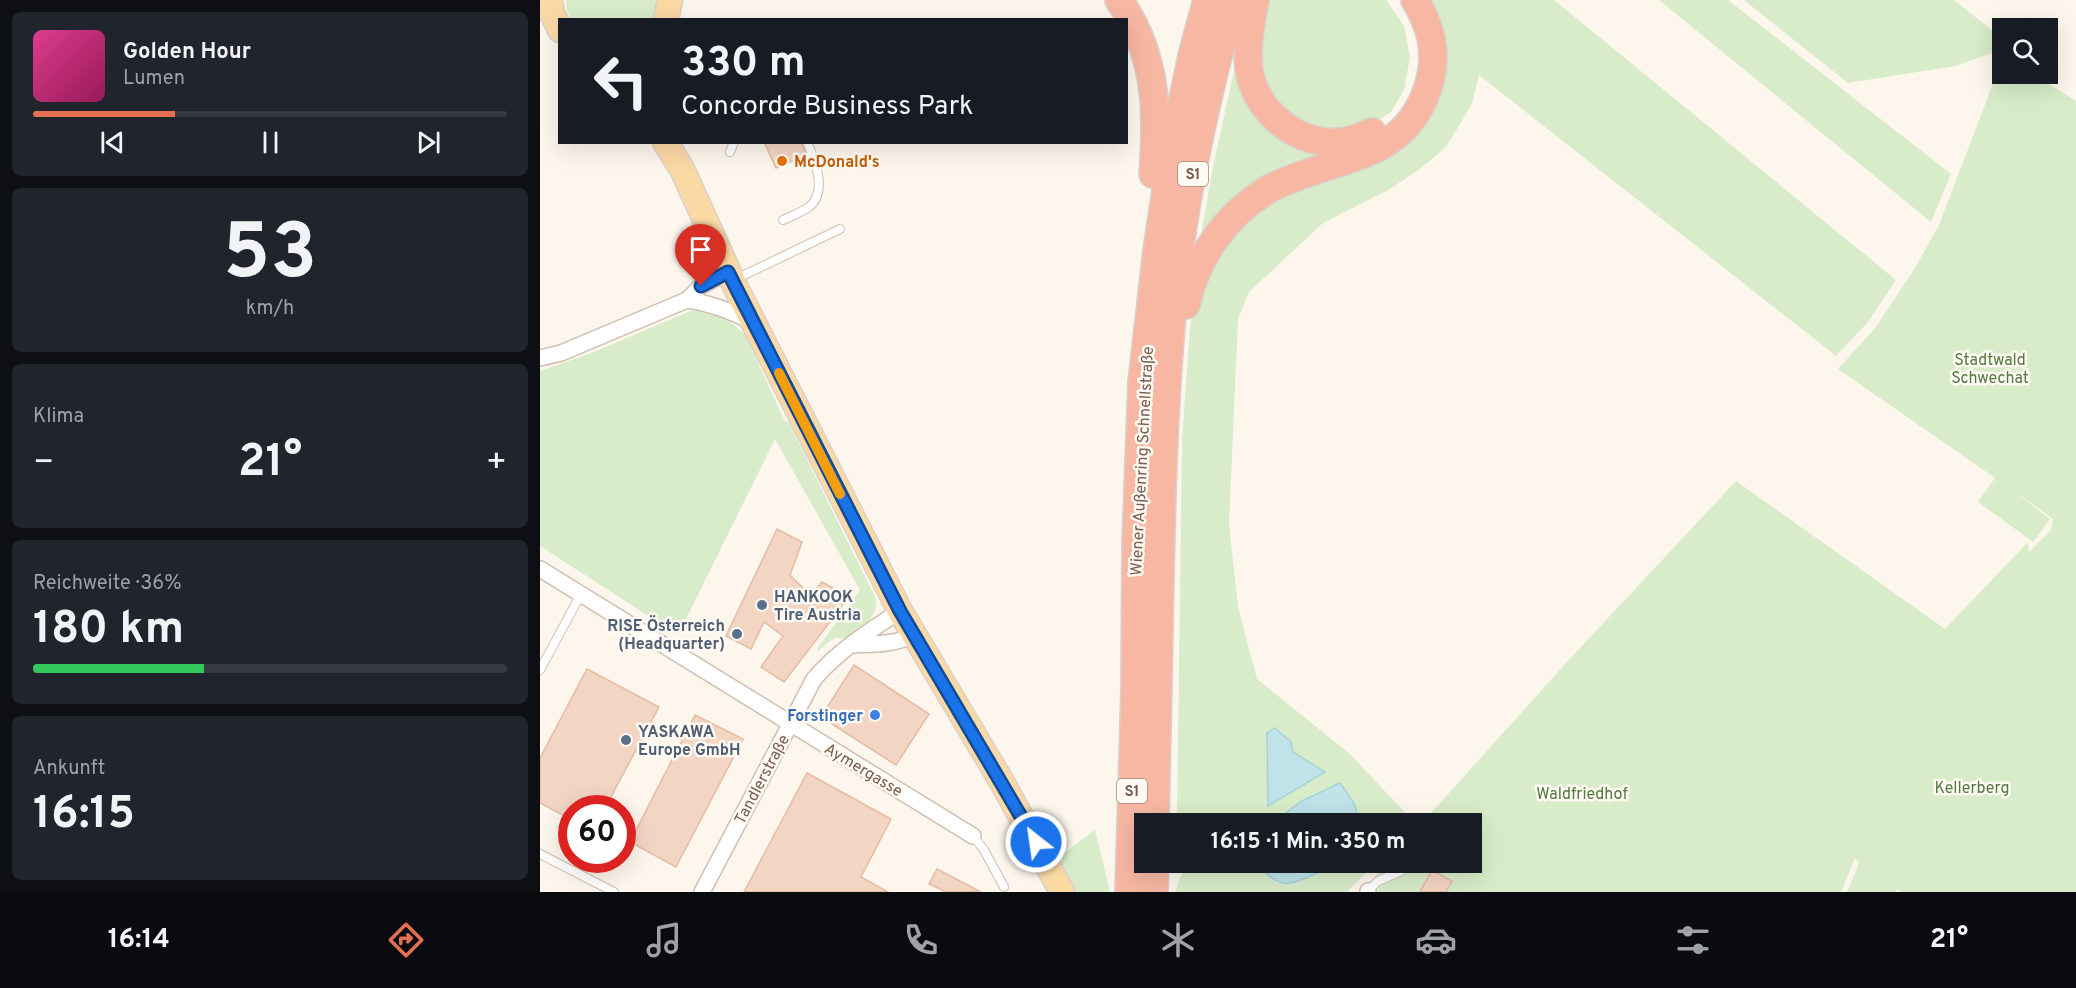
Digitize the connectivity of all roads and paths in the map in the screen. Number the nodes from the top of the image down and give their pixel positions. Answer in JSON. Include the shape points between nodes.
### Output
{"nodes":[{"id":1,"x":670,"y":0,"type":"edge"},
{"id":2,"x":1119,"y":0,"type":"edge"},
{"id":3,"x":1207,"y":0,"type":"edge"},
{"id":4,"x":1233,"y":0,"type":"edge"},
{"id":5,"x":1254,"y":0,"type":"edge"},
{"id":6,"x":1395,"y":0,"type":"edge"},
{"id":7,"x":1415,"y":0,"type":"edge"},
{"id":8,"x":547,"y":4,"type":"edge"},
{"id":9,"x":666,"y":18,"type":"edge"},
{"id":10,"x":558,"y":27,"type":"edge"},
{"id":11,"x":558,"y":32,"type":"edge"},
{"id":12,"x":540,"y":35,"type":"edge"},
{"id":13,"x":666,"y":144,"type":"edge"},
{"id":14,"x":676,"y":144,"type":"edge"},
{"id":15,"x":733,"y":144,"type":"edge"},
{"id":16,"x":808,"y":144,"type":"edge"},
{"id":17,"x":730,"y":152,"type":"dead end"},
{"id":18,"x":682,"y":169,"type":"junction"},
{"id":19,"x":783,"y":220,"type":"dead end"},
{"id":20,"x":840,"y":229,"type":"dead end"},
{"id":21,"x":1157,"y":251,"type":"junction"},
{"id":22,"x":732,"y":280,"type":"junction"},
{"id":23,"x":687,"y":300,"type":"junction"},
{"id":24,"x":705,"y":303,"type":"junction"},
{"id":25,"x":753,"y":322,"type":"junction"},
{"id":26,"x":1170,"y":351,"type":"junction"},
{"id":27,"x":540,"y":358,"type":"edge"},
{"id":28,"x":540,"y":569,"type":"edge"},
{"id":29,"x":580,"y":594,"type":"junction"},
{"id":30,"x":900,"y":611,"type":"junction"},
{"id":31,"x":913,"y":635,"type":"junction"},
{"id":32,"x":851,"y":645,"type":"junction"},
{"id":33,"x":540,"y":670,"type":"edge"},
{"id":34,"x":790,"y":724,"type":"junction"},
{"id":35,"x":1155,"y":813,"type":"edge"},
{"id":36,"x":973,"y":836,"type":"joint"},
{"id":37,"x":540,"y":854,"type":"edge"},
{"id":38,"x":1155,"y":873,"type":"edge"},
{"id":39,"x":1396,"y":873,"type":"edge"},
{"id":40,"x":1004,"y":887,"type":"dead end"},
{"id":41,"x":614,"y":892,"type":"edge"},
{"id":42,"x":702,"y":892,"type":"edge"},
{"id":43,"x":1062,"y":892,"type":"edge"},
{"id":44,"x":1129,"y":892,"type":"edge"},
{"id":45,"x":1154,"y":892,"type":"edge"},
{"id":46,"x":1368,"y":892,"type":"edge"}],
"edges":[{"from":1,"to":9,"type":"main road"},
{"from":2,"to":21,"type":"highway","via":[[1140,38],[1152,78],[1156,122],[1149,223]]},
{"from":3,"to":21,"type":"highway","name":"Wiener Außenring Schnellstraße","number":"S1","via":[[1172,150]]},
{"from":4,"to":26,"type":"highway","name":"Wiener Außenring Schnellstraße","number":"S1","via":[[1192,175]]},
{"from":5,"to":6,"type":"highway","via":[[1248,55],[1257,95],[1287,128],[1312,139],[1334,142],[1372,132],[1395,114],[1410,92],[1416,51],[1408,22]]},
{"from":7,"to":26,"type":"highway","via":[[1427,22],[1433,53],[1429,84],[1417,113],[1384,144],[1288,179],[1236,215],[1198,267],[1182,326]]},
{"from":8,"to":10,"type":"main road"},
{"from":11,"to":12,"type":"main road"},
{"from":13,"to":18,"type":"main road"},
{"from":14,"to":18,"type":"main road"},
{"from":15,"to":17,"type":"lane"},
{"from":16,"to":19,"type":"lane","via":[[819,181],[818,194],[811,206]]},
{"from":18,"to":22,"type":"main road"},
{"from":20,"to":22,"type":"lane"},
{"from":21,"to":44,"type":"highway","name":"Wiener Außenring Schnellstraße","number":"S1","via":[[1142,382]]},
{"from":22,"to":23,"type":"street","via":[[701,286]]},
{"from":22,"to":24,"type":"street"},
{"from":22,"to":25,"type":"main road"},
{"from":23,"to":24,"type":"street"},
{"from":23,"to":27,"type":"street","via":[[561,353]]},
{"from":24,"to":25,"type":"street"},
{"from":25,"to":30,"type":"main road"},
{"from":26,"to":35,"type":"highway","name":"Wiener Außenring Schnellstraße","number":"S1","via":[[1160,542]]},
{"from":28,"to":29,"type":"street","name":"Aymergasse"},
{"from":29,"to":33,"type":"lane"},
{"from":29,"to":34,"type":"street","name":"Aymergasse"},
{"from":30,"to":31,"type":"main road"},
{"from":30,"to":32,"type":"street","name":"Tandlerstraße"},
{"from":31,"to":32,"type":"street","via":[[881,644]]},
{"from":31,"to":43,"type":"main road","via":[[1002,782]]},
{"from":32,"to":34,"type":"street","name":"Tandlerstraße","via":[[830,660],[814,679]]},
{"from":34,"to":36,"type":"street","name":"Aymergasse"},
{"from":34,"to":42,"type":"street","name":"Tandlerstraße"},
{"from":36,"to":40,"type":"lane"},
{"from":37,"to":41,"type":"lane"},
{"from":38,"to":45,"type":"highway"},
{"from":39,"to":46,"type":"lane","via":[[1378,880]]}]}
